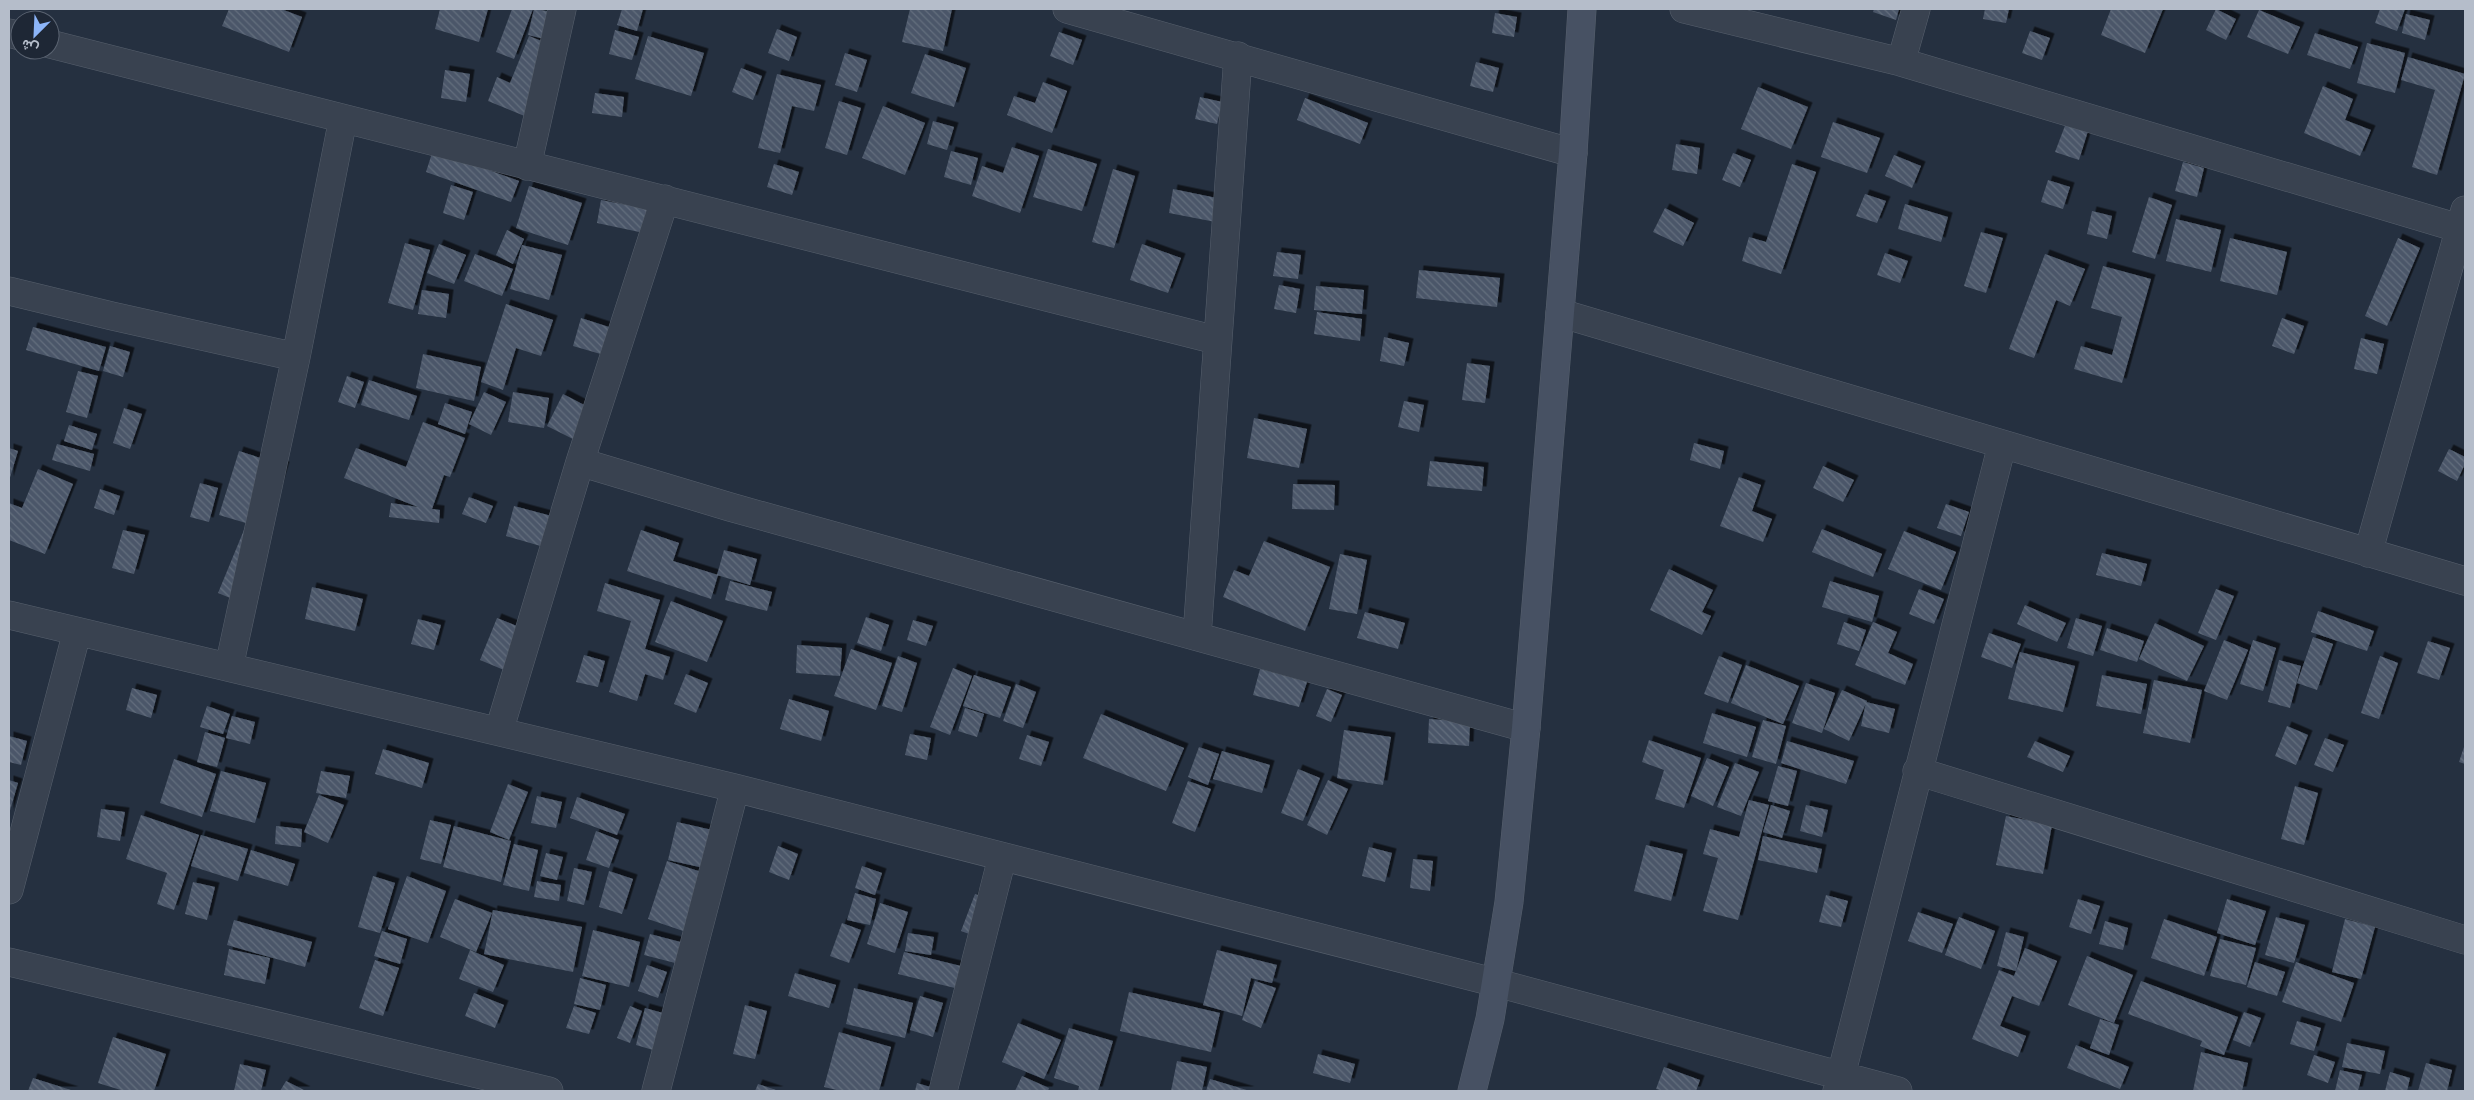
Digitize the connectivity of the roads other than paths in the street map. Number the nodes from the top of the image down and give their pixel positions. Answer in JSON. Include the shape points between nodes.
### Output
{"nodes":[{"id":1,"x":562,"y":9,"type":"edge"},
{"id":2,"x":1067,"y":9,"type":"edge"},
{"id":3,"x":1582,"y":9,"type":"edge"},
{"id":4,"x":1684,"y":9,"type":"edge"},
{"id":5,"x":1916,"y":9,"type":"edge"},
{"id":6,"x":60,"y":47,"type":"edge"},
{"id":7,"x":1238,"y":56,"type":"junction"},
{"id":8,"x":1901,"y":62,"type":"junction"},
{"id":9,"x":343,"y":119,"type":"junction"},
{"id":10,"x":1573,"y":153,"type":"junction"},
{"id":11,"x":527,"y":166,"type":"junction"},
{"id":12,"x":665,"y":199,"type":"junction"},
{"id":13,"x":2464,"y":223,"type":"edge"},
{"id":14,"x":9,"y":291,"type":"edge"},
{"id":15,"x":1560,"y":313,"type":"junction"},
{"id":16,"x":1216,"y":340,"type":"junction"},
{"id":17,"x":296,"y":357,"type":"junction"},
{"id":18,"x":2002,"y":445,"type":"junction"},
{"id":19,"x":580,"y":462,"type":"junction"},
{"id":20,"x":2368,"y":553,"type":"junction"},
{"id":21,"x":2465,"y":581,"type":"edge"},
{"id":22,"x":9,"y":615,"type":"edge"},
{"id":23,"x":77,"y":632,"type":"junction"},
{"id":24,"x":1197,"y":636,"type":"junction"},
{"id":25,"x":229,"y":667,"type":"junction"},
{"id":26,"x":1526,"y":728,"type":"junction"},
{"id":27,"x":499,"y":731,"type":"junction"},
{"id":28,"x":1917,"y":771,"type":"junction"},
{"id":29,"x":735,"y":788,"type":"junction"},
{"id":30,"x":1002,"y":858,"type":"junction"},
{"id":31,"x":9,"y":890,"type":"edge"},
{"id":32,"x":2465,"y":940,"type":"edge"},
{"id":33,"x":9,"y":962,"type":"edge"},
{"id":34,"x":1497,"y":983,"type":"junction"},
{"id":35,"x":1840,"y":1083,"type":"edge"},
{"id":36,"x":549,"y":1091,"type":"edge"},
{"id":37,"x":656,"y":1091,"type":"edge"},
{"id":38,"x":943,"y":1091,"type":"edge"},
{"id":39,"x":1472,"y":1091,"type":"edge"},
{"id":40,"x":1898,"y":1091,"type":"edge"}],
"edges":[{"from":1,"to":11,"type":"street"},
{"from":2,"to":7,"type":"street"},
{"from":3,"to":10,"type":"street"},
{"from":4,"to":8,"type":"street"},
{"from":5,"to":8,"type":"street"},
{"from":6,"to":9,"type":"street"},
{"from":7,"to":10,"type":"street"},
{"from":7,"to":16,"type":"street"},
{"from":8,"to":13,"type":"street"},
{"from":9,"to":11,"type":"street"},
{"from":9,"to":17,"type":"street"},
{"from":10,"to":15,"type":"street"},
{"from":11,"to":12,"type":"street"},
{"from":12,"to":16,"type":"street"},
{"from":12,"to":19,"type":"street"},
{"from":13,"to":20,"type":"street"},
{"from":14,"to":17,"type":"street"},
{"from":15,"to":18,"type":"street"},
{"from":15,"to":26,"type":"street"},
{"from":16,"to":24,"type":"street"},
{"from":17,"to":25,"type":"street"},
{"from":18,"to":20,"type":"street"},
{"from":18,"to":28,"type":"street"},
{"from":19,"to":24,"type":"street","via":[[730,507]]},
{"from":19,"to":27,"type":"street"},
{"from":20,"to":21,"type":"street"},
{"from":22,"to":23,"type":"street"},
{"from":23,"to":25,"type":"street"},
{"from":23,"to":31,"type":"street"},
{"from":24,"to":26,"type":"street"},
{"from":25,"to":27,"type":"street"},
{"from":26,"to":34,"type":"street","via":[[1507,918]]},
{"from":27,"to":29,"type":"street"},
{"from":28,"to":32,"type":"street"},
{"from":28,"to":35,"type":"street"},
{"from":29,"to":30,"type":"street"},
{"from":29,"to":37,"type":"street"},
{"from":30,"to":34,"type":"street"},
{"from":30,"to":38,"type":"street"},
{"from":33,"to":36,"type":"street"},
{"from":34,"to":35,"type":"street"},
{"from":34,"to":39,"type":"street"},
{"from":35,"to":40,"type":"street"}]}
